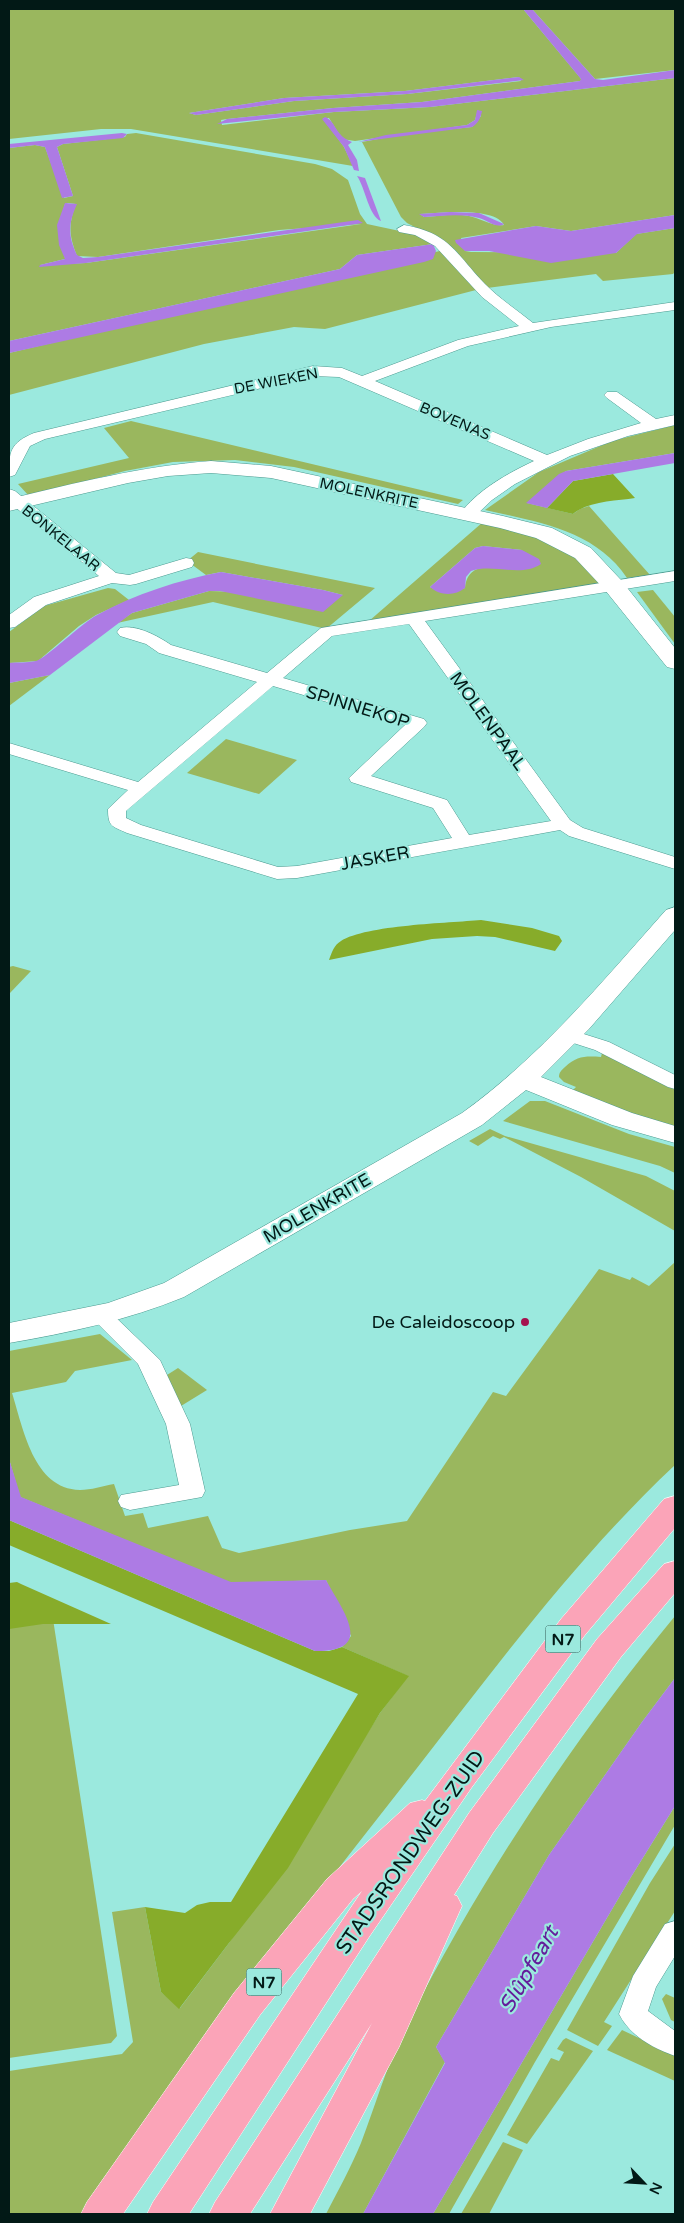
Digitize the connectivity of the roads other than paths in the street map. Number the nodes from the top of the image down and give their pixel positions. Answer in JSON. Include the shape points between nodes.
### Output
{"nodes":[{"id":1,"x":404,"y":229,"type":"dead end"},
{"id":2,"x":675,"y":306,"type":"edge"},
{"id":3,"x":530,"y":327,"type":"junction"},
{"id":4,"x":362,"y":381,"type":"junction"},
{"id":5,"x":612,"y":395,"type":"dead end"},
{"id":6,"x":675,"y":420,"type":"edge"},
{"id":7,"x":652,"y":424,"type":"junction"},
{"id":8,"x":547,"y":461,"type":"junction"},
{"id":9,"x":9,"y":472,"type":"edge"},
{"id":10,"x":12,"y":501,"type":"edge"},
{"id":11,"x":468,"y":514,"type":"junction"},
{"id":12,"x":186,"y":563,"type":"dead end"},
{"id":13,"x":675,"y":576,"type":"edge"},
{"id":14,"x":111,"y":578,"type":"junction"},
{"id":15,"x":613,"y":585,"type":"junction"},
{"id":16,"x":413,"y":617,"type":"junction"},
{"id":17,"x":9,"y":623,"type":"edge"},
{"id":18,"x":126,"y":632,"type":"dead end"},
{"id":19,"x":675,"y":662,"type":"edge"},
{"id":20,"x":270,"y":680,"type":"junction"},
{"id":21,"x":9,"y":748,"type":"edge"},
{"id":22,"x":140,"y":788,"type":"junction"},
{"id":23,"x":563,"y":824,"type":"junction"},
{"id":24,"x":464,"y":843,"type":"junction"},
{"id":25,"x":675,"y":862,"type":"edge"},
{"id":26,"x":675,"y":915,"type":"edge"},
{"id":27,"x":568,"y":1035,"type":"junction"},
{"id":28,"x":522,"y":1079,"type":"junction"},
{"id":29,"x":675,"y":1083,"type":"edge"},
{"id":30,"x":675,"y":1135,"type":"edge"},
{"id":31,"x":101,"y":1316,"type":"junction"},
{"id":32,"x":9,"y":1333,"type":"edge"},
{"id":33,"x":130,"y":1501,"type":"dead end"},
{"id":34,"x":675,"y":1507,"type":"edge"},
{"id":35,"x":675,"y":1572,"type":"edge"},
{"id":36,"x":460,"y":1778,"type":"junction"},
{"id":37,"x":481,"y":1823,"type":"junction"},
{"id":38,"x":675,"y":1932,"type":"edge"},
{"id":39,"x":675,"y":2044,"type":"edge"},
{"id":40,"x":102,"y":2214,"type":"edge"},
{"id":41,"x":167,"y":2214,"type":"edge"},
{"id":42,"x":229,"y":2214,"type":"edge"},
{"id":43,"x":290,"y":2214,"type":"edge"}],
"edges":[{"from":1,"to":3,"type":"street","via":[[421,232],[444,244],[482,289]]},
{"from":2,"to":3,"type":"street"},
{"from":3,"to":4,"type":"street","via":[[462,343]]},
{"from":4,"to":8,"type":"street","name":"BOVENAS"},
{"from":4,"to":9,"type":"street","name":"DE WIEKEN","via":[[342,373],[313,371],[40,436],[24,443]]},
{"from":5,"to":7,"type":"street"},
{"from":6,"to":7,"type":"street"},
{"from":7,"to":8,"type":"street"},
{"from":8,"to":11,"type":"street","via":[[515,478]]},
{"from":10,"to":11,"type":"street","name":"MOLENKRITE","via":[[168,470],[211,467],[271,472]]},
{"from":10,"to":14,"type":"street","name":"BONKELAAR"},
{"from":11,"to":15,"type":"street","name":"MOLENKRITE","via":[[544,533],[583,552]]},
{"from":12,"to":14,"type":"street","via":[[130,580]]},
{"from":13,"to":15,"type":"street","name":"JASKER"},
{"from":14,"to":17,"type":"street","name":"BONKELAAR","via":[[40,601]]},
{"from":15,"to":16,"type":"street","name":"JASKER"},
{"from":15,"to":19,"type":"street","name":"MOLENKRITE"},
{"from":16,"to":20,"type":"street","name":"JASKER","via":[[327,632]]},
{"from":16,"to":23,"type":"street","name":"MOLENPAAL"},
{"from":18,"to":20,"type":"street","via":[[152,640],[165,649]]},
{"from":20,"to":22,"type":"street","name":"JASKER"},
{"from":20,"to":24,"type":"street","name":"SPINNEKOP","via":[[418,723],[358,778],[440,804]]},
{"from":21,"to":22,"type":"street"},
{"from":22,"to":24,"type":"street","name":"JASKER","via":[[116,809],[117,821],[277,873]]},
{"from":23,"to":24,"type":"street","name":"JASKER"},
{"from":23,"to":25,"type":"street","via":[[576,832]]},
{"from":26,"to":27,"type":"street","name":"MOLENKRITE"},
{"from":27,"to":28,"type":"street","name":"MOLENKRITE"},
{"from":27,"to":29,"type":"street","via":[[602,1046]]},
{"from":28,"to":30,"type":"street","via":[[622,1119]]},
{"from":28,"to":31,"type":"street","name":"MOLENKRITE","via":[[472,1119],[174,1290]]},
{"from":31,"to":32,"type":"street","name":"MOLENKRITE"},
{"from":31,"to":33,"type":"street","via":[[148,1360],[178,1424],[193,1491]]},
{"from":34,"to":36,"type":"highway","name":"STADSRONDWEG-ZUID","number":"N7","via":[[573,1627]]},
{"from":35,"to":37,"type":"highway","number":"N7","via":[[609,1648]]},
{"from":36,"to":40,"type":"highway","number":"N7","via":[[340,1889],[247,2004]]},
{"from":36,"to":41,"type":"highway","name":"STADSRONDWEG-ZUID","number":"N7","via":[[356,1928]]},
{"from":37,"to":42,"type":"highway","number":"N7"},
{"from":37,"to":43,"type":"highway","number":"N7","via":[[380,2047]]},
{"from":38,"to":39,"type":"street","via":[[643,1984],[633,2014],[650,2031]]}]}
